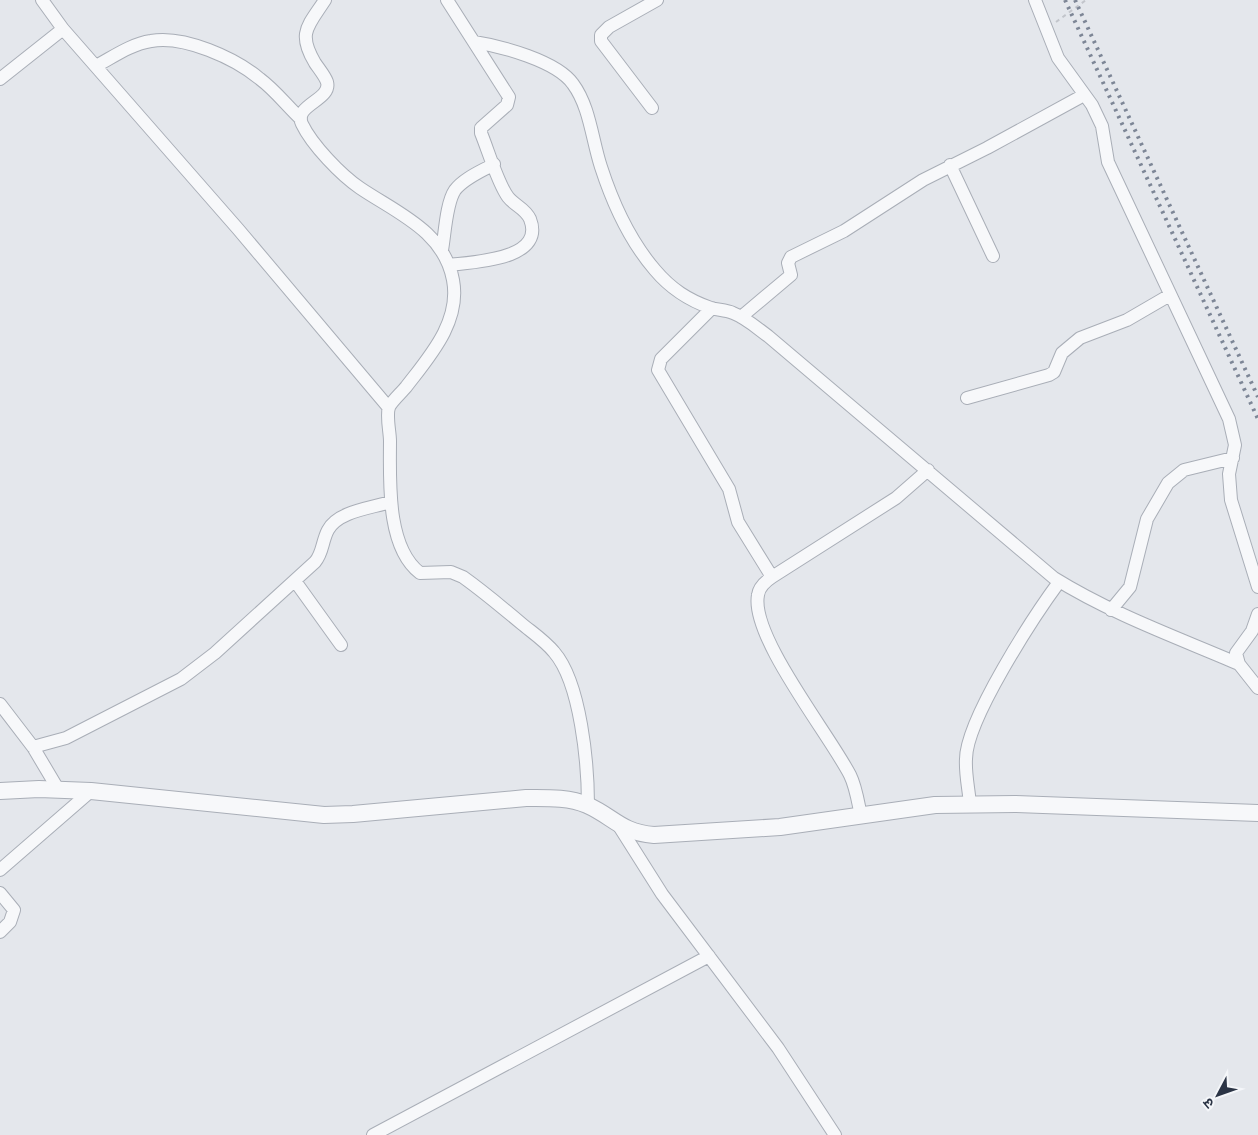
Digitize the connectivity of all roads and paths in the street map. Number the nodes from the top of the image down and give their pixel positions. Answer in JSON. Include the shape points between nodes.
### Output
{"nodes":[{"id":1,"x":42,"y":0,"type":"edge"},
{"id":2,"x":325,"y":0,"type":"edge"},
{"id":3,"x":447,"y":0,"type":"edge"},
{"id":4,"x":657,"y":0,"type":"edge"},
{"id":5,"x":1035,"y":0,"type":"edge"},
{"id":6,"x":1086,"y":0,"type":"edge"},
{"id":7,"x":1048,"y":28,"type":"junction"},
{"id":8,"x":63,"y":29,"type":"junction"},
{"id":9,"x":474,"y":42,"type":"junction"},
{"id":10,"x":96,"y":66,"type":"junction"},
{"id":11,"x":0,"y":79,"type":"edge"},
{"id":12,"x":1084,"y":95,"type":"junction"},
{"id":13,"x":652,"y":108,"type":"dead end"},
{"id":14,"x":301,"y":119,"type":"junction"},
{"id":15,"x":494,"y":164,"type":"junction"},
{"id":16,"x":950,"y":165,"type":"junction"},
{"id":17,"x":442,"y":250,"type":"junction"},
{"id":18,"x":994,"y":256,"type":"dead end"},
{"id":19,"x":449,"y":264,"type":"junction"},
{"id":20,"x":1170,"y":295,"type":"junction"},
{"id":21,"x":712,"y":308,"type":"junction"},
{"id":22,"x":741,"y":317,"type":"junction"},
{"id":23,"x":966,"y":398,"type":"dead end"},
{"id":24,"x":389,"y":408,"type":"junction"},
{"id":25,"x":1232,"y":458,"type":"junction"},
{"id":26,"x":928,"y":470,"type":"junction"},
{"id":27,"x":390,"y":502,"type":"junction"},
{"id":28,"x":772,"y":577,"type":"junction"},
{"id":29,"x":295,"y":581,"type":"junction"},
{"id":30,"x":1059,"y":582,"type":"junction"},
{"id":31,"x":1258,"y":587,"type":"edge"},
{"id":32,"x":1111,"y":610,"type":"junction"},
{"id":33,"x":1258,"y":614,"type":"edge"},
{"id":34,"x":340,"y":645,"type":"dead end"},
{"id":35,"x":1239,"y":664,"type":"junction"},
{"id":36,"x":1258,"y":688,"type":"edge"},
{"id":37,"x":0,"y":704,"type":"edge"},
{"id":38,"x":33,"y":747,"type":"junction"},
{"id":39,"x":58,"y":789,"type":"junction"},
{"id":40,"x":91,"y":790,"type":"junction"},
{"id":41,"x":0,"y":791,"type":"edge"},
{"id":42,"x":588,"y":805,"type":"junction"},
{"id":43,"x":970,"y":805,"type":"junction"},
{"id":44,"x":1258,"y":813,"type":"edge"},
{"id":45,"x":861,"y":816,"type":"junction"},
{"id":46,"x":619,"y":826,"type":"junction"},
{"id":47,"x":0,"y":870,"type":"edge"},
{"id":48,"x":0,"y":892,"type":"edge"},
{"id":49,"x":0,"y":932,"type":"edge"},
{"id":50,"x":709,"y":956,"type":"junction"},
{"id":51,"x":373,"y":1135,"type":"edge"},
{"id":52,"x":835,"y":1135,"type":"edge"}],
"edges":[{"from":1,"to":8,"type":"street"},
{"from":2,"to":14,"type":"street","via":[[304,36],[309,54],[327,87],[302,112]]},
{"from":3,"to":9,"type":"street"},
{"from":4,"to":13,"type":"street","via":[[609,27],[601,35],[601,41]]},
{"from":5,"to":7,"type":"street"},
{"from":6,"to":7,"type":"path"},
{"from":7,"to":12,"type":"street","via":[[1058,58]]},
{"from":8,"to":10,"type":"street"},
{"from":8,"to":11,"type":"street"},
{"from":9,"to":15,"type":"street","via":[[509,97],[507,105],[481,128]]},
{"from":9,"to":21,"type":"street","via":[[519,52],[563,74],[572,83],[582,102],[613,199],[628,231],[668,286]]},
{"from":10,"to":14,"type":"street","via":[[149,41],[160,39],[196,46],[231,60],[260,79]]},
{"from":10,"to":24,"type":"street"},
{"from":12,"to":16,"type":"street"},
{"from":12,"to":20,"type":"street","via":[[1102,126],[1108,162]]},
{"from":14,"to":17,"type":"street","via":[[324,153],[358,187],[420,227]]},
{"from":15,"to":17,"type":"street","via":[[455,190]]},
{"from":15,"to":19,"type":"street","via":[[507,196],[531,220],[529,240],[513,254]]},
{"from":16,"to":18,"type":"street"},
{"from":16,"to":22,"type":"street","via":[[844,231],[791,257],[788,263],[791,275]]},
{"from":17,"to":19,"type":"street"},
{"from":19,"to":24,"type":"street","via":[[455,293],[443,338]]},
{"from":20,"to":23,"type":"street","via":[[1127,320],[1080,338],[1062,353],[1050,375]]},
{"from":20,"to":25,"type":"street","via":[[1229,419],[1235,446]]},
{"from":21,"to":22,"type":"street"},
{"from":21,"to":28,"type":"street","via":[[661,359],[658,370],[729,489],[738,522]]},
{"from":22,"to":26,"type":"street"},
{"from":24,"to":27,"type":"street"},
{"from":25,"to":31,"type":"street","via":[[1229,474],[1231,500]]},
{"from":25,"to":32,"type":"street","via":[[1184,470],[1168,483],[1147,519],[1130,586]]},
{"from":26,"to":28,"type":"street","via":[[896,498]]},
{"from":26,"to":30,"type":"street"},
{"from":27,"to":29,"type":"street","via":[[352,513],[333,523],[327,531],[319,558]]},
{"from":27,"to":42,"type":"street","via":[[401,542],[415,569],[427,574],[451,572],[463,577],[555,653],[573,689],[579,712]]},
{"from":28,"to":45,"type":"street","via":[[764,583],[758,595],[764,628],[781,666],[850,776]]},
{"from":29,"to":34,"type":"street"},
{"from":29,"to":38,"type":"street","via":[[181,679],[66,738]]},
{"from":30,"to":32,"type":"street"},
{"from":30,"to":43,"type":"street","via":[[1014,652],[973,726],[966,758]]},
{"from":32,"to":35,"type":"street"},
{"from":33,"to":35,"type":"street","via":[[1252,631],[1236,653]]},
{"from":35,"to":36,"type":"street"},
{"from":37,"to":38,"type":"street"},
{"from":38,"to":39,"type":"street"},
{"from":39,"to":40,"type":"street"},
{"from":39,"to":41,"type":"street"},
{"from":40,"to":42,"type":"street","via":[[324,815],[526,798],[554,798]]},
{"from":40,"to":47,"type":"street"},
{"from":42,"to":46,"type":"street"},
{"from":43,"to":44,"type":"street"},
{"from":43,"to":45,"type":"street","via":[[935,805]]},
{"from":45,"to":46,"type":"street","via":[[780,827],[654,836]]},
{"from":46,"to":50,"type":"street","via":[[662,894]]},
{"from":48,"to":49,"type":"street","via":[[14,910],[10,922]]},
{"from":50,"to":51,"type":"street"},
{"from":50,"to":52,"type":"street","via":[[783,1054]]}]}
